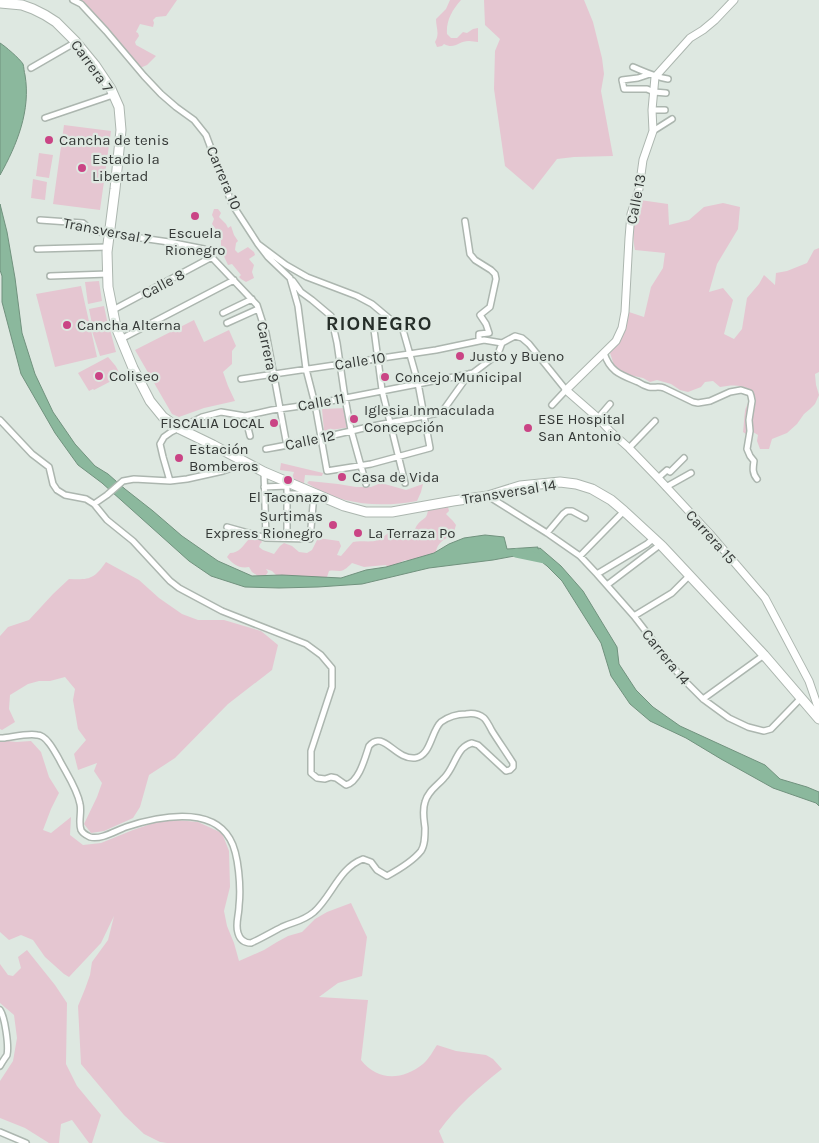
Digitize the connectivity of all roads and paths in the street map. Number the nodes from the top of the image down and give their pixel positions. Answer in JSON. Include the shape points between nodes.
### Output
{"nodes":[{"id":1,"x":73,"y":0,"type":"edge"},
{"id":2,"x":734,"y":0,"type":"edge"},
{"id":3,"x":0,"y":3,"type":"edge"},
{"id":4,"x":76,"y":42,"type":"junction"},
{"id":5,"x":633,"y":67,"type":"dead end"},
{"id":6,"x":31,"y":68,"type":"dead end"},
{"id":7,"x":653,"y":75,"type":"junction"},
{"id":8,"x":668,"y":79,"type":"dead end"},
{"id":9,"x":654,"y":92,"type":"junction"},
{"id":10,"x":666,"y":93,"type":"dead end"},
{"id":11,"x":114,"y":95,"type":"junction"},
{"id":12,"x":652,"y":110,"type":"junction"},
{"id":13,"x":665,"y":110,"type":"dead end"},
{"id":14,"x":44,"y":118,"type":"dead end"},
{"id":15,"x":672,"y":120,"type":"dead end"},
{"id":16,"x":654,"y":131,"type":"junction"},
{"id":17,"x":40,"y":220,"type":"dead end"},
{"id":18,"x":465,"y":221,"type":"dead end"},
{"id":19,"x":109,"y":234,"type":"junction"},
{"id":20,"x":258,"y":244,"type":"junction"},
{"id":21,"x":108,"y":247,"type":"junction"},
{"id":22,"x":37,"y":249,"type":"dead end"},
{"id":23,"x":204,"y":249,"type":"joint"},
{"id":24,"x":212,"y":257,"type":"junction"},
{"id":25,"x":108,"y":274,"type":"junction"},
{"id":26,"x":50,"y":276,"type":"dead end"},
{"id":27,"x":290,"y":278,"type":"junction"},
{"id":28,"x":234,"y":280,"type":"junction"},
{"id":29,"x":252,"y":299,"type":"junction"},
{"id":30,"x":258,"y":309,"type":"junction"},
{"id":31,"x":113,"y":310,"type":"junction"},
{"id":32,"x":222,"y":313,"type":"dead end"},
{"id":33,"x":373,"y":322,"type":"dead end"},
{"id":34,"x":228,"y":324,"type":"dead end"},
{"id":35,"x":121,"y":339,"type":"junction"},
{"id":36,"x":479,"y":341,"type":"junction"},
{"id":37,"x":502,"y":343,"type":"junction"},
{"id":38,"x":409,"y":353,"type":"junction"},
{"id":39,"x":604,"y":353,"type":"junction"},
{"id":40,"x":378,"y":359,"type":"junction"},
{"id":41,"x":340,"y":365,"type":"junction"},
{"id":42,"x":306,"y":369,"type":"junction"},
{"id":43,"x":273,"y":374,"type":"junction"},
{"id":44,"x":469,"y":374,"type":"junction"},
{"id":45,"x":241,"y":379,"type":"dead end"},
{"id":46,"x":418,"y":384,"type":"junction"},
{"id":47,"x":382,"y":390,"type":"junction"},
{"id":48,"x":566,"y":390,"type":"junction"},
{"id":49,"x":345,"y":398,"type":"junction"},
{"id":50,"x":315,"y":404,"type":"junction"},
{"id":51,"x":610,"y":404,"type":"dead end"},
{"id":52,"x":552,"y":405,"type":"dead end"},
{"id":53,"x":280,"y":409,"type":"junction"},
{"id":54,"x":245,"y":416,"type":"junction"},
{"id":55,"x":425,"y":416,"type":"junction"},
{"id":56,"x":598,"y":418,"type":"junction"},
{"id":57,"x":0,"y":420,"type":"edge"},
{"id":58,"x":390,"y":422,"type":"junction"},
{"id":59,"x":655,"y":422,"type":"dead end"},
{"id":60,"x":180,"y":429,"type":"junction"},
{"id":61,"x":351,"y":430,"type":"junction"},
{"id":62,"x":250,"y":436,"type":"dead end"},
{"id":63,"x":321,"y":438,"type":"junction"},
{"id":64,"x":287,"y":446,"type":"junction"},
{"id":65,"x":629,"y":448,"type":"junction"},
{"id":66,"x":266,"y":449,"type":"dead end"},
{"id":67,"x":398,"y":456,"type":"junction"},
{"id":68,"x":684,"y":458,"type":"dead end"},
{"id":69,"x":247,"y":463,"type":"junction"},
{"id":70,"x":361,"y":466,"type":"junction"},
{"id":71,"x":264,"y":472,"type":"junction"},
{"id":72,"x":691,"y":473,"type":"dead end"},
{"id":73,"x":658,"y":478,"type":"junction"},
{"id":74,"x":757,"y":479,"type":"dead end"},
{"id":75,"x":170,"y":481,"type":"junction"},
{"id":76,"x":405,"y":483,"type":"dead end"},
{"id":77,"x":366,"y":484,"type":"dead end"},
{"id":78,"x":264,"y":487,"type":"junction"},
{"id":79,"x":666,"y":488,"type":"junction"},
{"id":80,"x":286,"y":494,"type":"junction"},
{"id":81,"x":314,"y":494,"type":"junction"},
{"id":82,"x":488,"y":496,"type":"junction"},
{"id":83,"x":94,"y":504,"type":"junction"},
{"id":84,"x":624,"y":511,"type":"junction"},
{"id":85,"x":585,"y":518,"type":"dead end"},
{"id":86,"x":228,"y":527,"type":"dead end"},
{"id":87,"x":547,"y":533,"type":"junction"},
{"id":88,"x":266,"y":538,"type":"junction"},
{"id":89,"x":287,"y":538,"type":"junction"},
{"id":90,"x":657,"y":541,"type":"junction"},
{"id":91,"x":580,"y":556,"type":"junction"},
{"id":92,"x":597,"y":574,"type":"junction"},
{"id":93,"x":690,"y":575,"type":"junction"},
{"id":94,"x":607,"y":585,"type":"junction"},
{"id":95,"x":634,"y":616,"type":"junction"},
{"id":96,"x":764,"y":655,"type":"junction"},
{"id":97,"x":802,"y":698,"type":"junction"},
{"id":98,"x":703,"y":699,"type":"junction"},
{"id":99,"x":819,"y":710,"type":"edge"},
{"id":100,"x":819,"y":719,"type":"edge"},
{"id":101,"x":0,"y":738,"type":"edge"},
{"id":102,"x":0,"y":1010,"type":"edge"},
{"id":103,"x":0,"y":1066,"type":"edge"},
{"id":104,"x":0,"y":1132,"type":"edge"},
{"id":105,"x":26,"y":1143,"type":"edge"}],
"edges":[{"from":1,"to":20,"type":"street","name":"Carrera 10","via":[[81,4],[149,82],[194,120],[206,135],[232,204]]},
{"from":2,"to":7,"type":"street"},
{"from":3,"to":4,"type":"highway","name":"Carrera 7","via":[[22,5],[45,15]]},
{"from":4,"to":6,"type":"street"},
{"from":4,"to":11,"type":"highway","name":"Carrera 7"},
{"from":5,"to":7,"type":"street"},
{"from":7,"to":8,"type":"street"},
{"from":7,"to":9,"type":"street","name":"Calle 13"},
{"from":7,"to":9,"type":"street","via":[[622,80],[624,90],[647,89]]},
{"from":9,"to":10,"type":"street"},
{"from":9,"to":12,"type":"street","name":"Calle 13"},
{"from":11,"to":14,"type":"street"},
{"from":11,"to":19,"type":"highway","name":"Carrera 7","via":[[119,107],[121,130]]},
{"from":12,"to":13,"type":"street"},
{"from":12,"to":16,"type":"street","name":"Calle 13"},
{"from":15,"to":16,"type":"street"},
{"from":16,"to":39,"type":"street","name":"Calle 13","via":[[643,160],[632,214],[622,328],[616,341]]},
{"from":17,"to":19,"type":"street","name":"Transversal 7","via":[[83,223],[92,231]]},
{"from":18,"to":36,"type":"street","via":[[470,254],[491,270],[496,279],[490,307],[480,315],[490,333],[480,334]]},
{"from":19,"to":21,"type":"highway","name":"Carrera 7"},
{"from":19,"to":23,"type":"street","name":"Transversal 7"},
{"from":20,"to":27,"type":"street","name":"Carrera 10"},
{"from":20,"to":38,"type":"street","via":[[307,277],[372,304],[402,328]]},
{"from":21,"to":22,"type":"street"},
{"from":21,"to":25,"type":"highway","name":"Carrera 7"},
{"from":23,"to":24,"type":"street","name":"Carrera 9"},
{"from":24,"to":28,"type":"street","name":"Carrera 9"},
{"from":24,"to":31,"type":"street","name":"Calle 8"},
{"from":25,"to":26,"type":"street"},
{"from":25,"to":31,"type":"highway","name":"Carrera 7"},
{"from":27,"to":41,"type":"street","name":"Carrera 10","via":[[301,292],[331,316]]},
{"from":27,"to":42,"type":"street","via":[[298,306]]},
{"from":28,"to":29,"type":"street","name":"Carrera 9"},
{"from":28,"to":35,"type":"street","name":"Calle 8"},
{"from":29,"to":30,"type":"street","name":"Carrera 9"},
{"from":29,"to":32,"type":"street"},
{"from":30,"to":34,"type":"street"},
{"from":30,"to":43,"type":"street","name":"Carrera 9"},
{"from":31,"to":35,"type":"highway","name":"Carrera 7"},
{"from":33,"to":40,"type":"street"},
{"from":35,"to":60,"type":"highway","name":"Transversal 14","via":[[150,400],[163,417]]},
{"from":36,"to":37,"type":"street","name":"Calle 10"},
{"from":36,"to":38,"type":"street","name":"Calle 10"},
{"from":37,"to":44,"type":"street","via":[[498,354]]},
{"from":37,"to":48,"type":"street","via":[[515,336],[522,338]]},
{"from":38,"to":40,"type":"street","name":"Calle 10"},
{"from":38,"to":46,"type":"street"},
{"from":39,"to":48,"type":"street","name":"Calle 13"},
{"from":39,"to":74,"type":"street","via":[[609,364],[622,377],[647,387],[661,386],[693,402],[710,401],[741,390],[750,394],[748,449]]},
{"from":40,"to":41,"type":"street","name":"Calle 10"},
{"from":40,"to":47,"type":"street"},
{"from":41,"to":42,"type":"street","name":"Calle 10"},
{"from":41,"to":49,"type":"street"},
{"from":42,"to":43,"type":"street","name":"Calle 10"},
{"from":42,"to":50,"type":"street"},
{"from":43,"to":45,"type":"street","name":"Calle 10"},
{"from":43,"to":53,"type":"street","name":"Carrera 9"},
{"from":44,"to":46,"type":"street","name":"Calle 11"},
{"from":44,"to":55,"type":"street","name":"Calle 12","via":[[442,412]]},
{"from":46,"to":47,"type":"street","name":"Calle 11"},
{"from":46,"to":55,"type":"street"},
{"from":47,"to":49,"type":"street","name":"Calle 11"},
{"from":47,"to":58,"type":"street"},
{"from":48,"to":52,"type":"street","name":"Calle 13"},
{"from":48,"to":56,"type":"street","name":"Carrera 15"},
{"from":49,"to":50,"type":"street","name":"Calle 11"},
{"from":49,"to":61,"type":"street"},
{"from":50,"to":53,"type":"street","name":"Calle 11"},
{"from":50,"to":63,"type":"street"},
{"from":51,"to":56,"type":"street"},
{"from":53,"to":54,"type":"street","name":"Calle 11"},
{"from":53,"to":64,"type":"street","name":"Carrera 9"},
{"from":54,"to":60,"type":"street","name":"Calle 11","via":[[221,412],[202,417]]},
{"from":54,"to":62,"type":"street"},
{"from":55,"to":58,"type":"street","name":"Calle 12"},
{"from":55,"to":67,"type":"street","via":[[430,448]]},
{"from":56,"to":65,"type":"street","name":"Carrera 15"},
{"from":57,"to":83,"type":"street","via":[[49,467],[57,490]]},
{"from":58,"to":61,"type":"street","name":"Calle 12"},
{"from":58,"to":67,"type":"street"},
{"from":59,"to":65,"type":"street"},
{"from":60,"to":69,"type":"highway","name":"Transversal 14"},
{"from":60,"to":75,"type":"street","name":"Calle 11","via":[[164,437],[160,444]]},
{"from":61,"to":63,"type":"street","name":"Calle 12"},
{"from":61,"to":70,"type":"street"},
{"from":63,"to":64,"type":"street","name":"Calle 12"},
{"from":63,"to":70,"type":"street","via":[[327,471]]},
{"from":64,"to":66,"type":"street","name":"Calle 12"},
{"from":65,"to":73,"type":"street","name":"Carrera 15"},
{"from":67,"to":70,"type":"street"},
{"from":67,"to":76,"type":"street"},
{"from":68,"to":73,"type":"street","via":[[670,472],[667,470]]},
{"from":69,"to":71,"type":"highway","name":"Transversal 14"},
{"from":69,"to":75,"type":"street","via":[[203,476]]},
{"from":70,"to":77,"type":"street"},
{"from":71,"to":78,"type":"street"},
{"from":71,"to":81,"type":"highway","name":"Transversal 14"},
{"from":72,"to":79,"type":"street"},
{"from":73,"to":79,"type":"street","name":"Carrera 15"},
{"from":75,"to":83,"type":"street","via":[[123,481]]},
{"from":78,"to":80,"type":"street","via":[[287,486]]},
{"from":78,"to":88,"type":"street"},
{"from":79,"to":99,"type":"street","name":"Carrera 15","via":[[765,598],[809,681]]},
{"from":80,"to":81,"type":"street"},
{"from":80,"to":89,"type":"street"},
{"from":81,"to":82,"type":"highway","name":"Transversal 14","via":[[366,512],[392,512]]},
{"from":81,"to":89,"type":"street","via":[[310,538]]},
{"from":82,"to":84,"type":"highway","name":"Transversal 14","via":[[520,486],[560,482],[592,489]]},
{"from":82,"to":87,"type":"street","name":"Carrera 14"},
{"from":83,"to":101,"type":"street","via":[[179,588],[222,611],[306,644],[332,668],[332,687],[311,752],[311,772],[317,778],[331,776],[346,785],[352,783],[368,746],[376,740],[398,753],[415,758],[425,752],[439,724],[447,718],[470,713],[484,718],[513,767],[506,771],[478,745],[467,745],[424,802],[425,840],[422,850],[387,876],[371,862],[363,859],[355,862],[320,906],[302,921],[246,943],[237,932],[240,904],[236,857],[231,840],[215,823],[165,817],[92,838],[80,828],[80,804],[50,743],[36,734]]},
{"from":84,"to":90,"type":"highway","name":"Transversal 14"},
{"from":84,"to":91,"type":"street"},
{"from":85,"to":87,"type":"street","via":[[567,511]]},
{"from":86,"to":88,"type":"street"},
{"from":87,"to":91,"type":"street","name":"Carrera 14"},
{"from":88,"to":89,"type":"street"},
{"from":90,"to":92,"type":"street"},
{"from":90,"to":93,"type":"highway","name":"Transversal 14"},
{"from":90,"to":94,"type":"street"},
{"from":91,"to":92,"type":"street","name":"Carrera 14"},
{"from":92,"to":94,"type":"street","name":"Carrera 14"},
{"from":93,"to":95,"type":"street","via":[[672,593]]},
{"from":93,"to":96,"type":"highway","name":"Transversal 14"},
{"from":94,"to":95,"type":"street","name":"Carrera 14"},
{"from":95,"to":98,"type":"street","name":"Carrera 14","via":[[681,678]]},
{"from":96,"to":97,"type":"highway","name":"Transversal 14"},
{"from":96,"to":98,"type":"street"},
{"from":97,"to":98,"type":"street","name":"Carrera 14","via":[[771,729],[764,731],[729,718]]},
{"from":97,"to":100,"type":"highway","name":"Transversal 14"},
{"from":102,"to":103,"type":"street","via":[[5,1022],[7,1045]]},
{"from":104,"to":105,"type":"street"}]}
